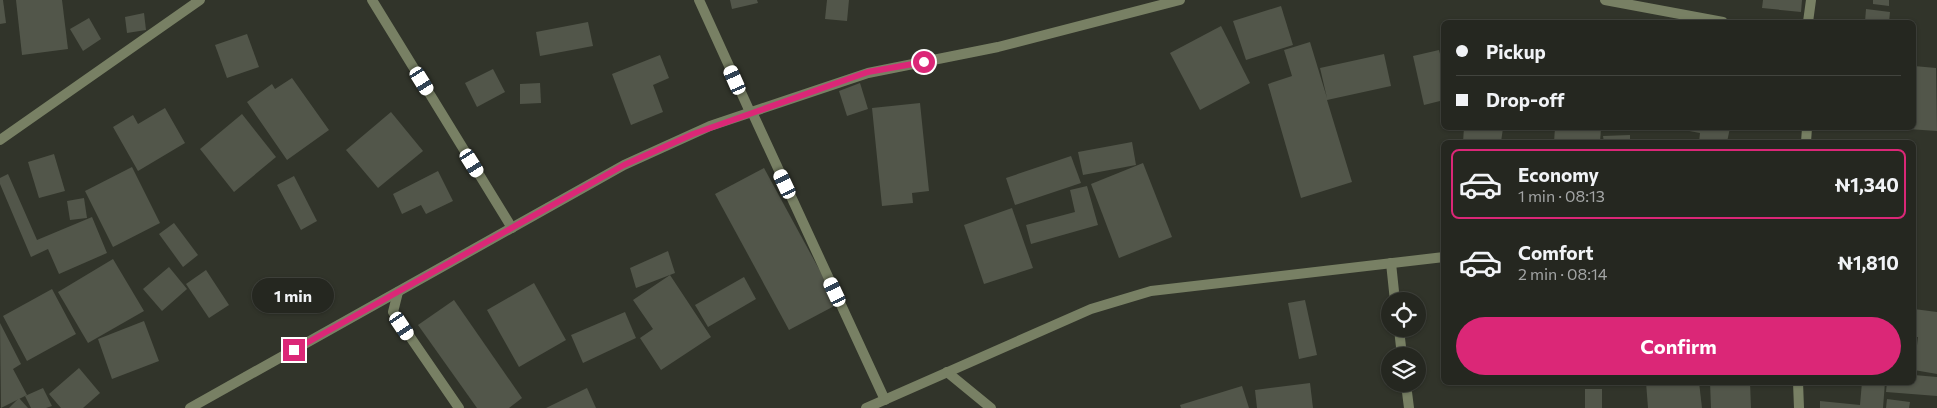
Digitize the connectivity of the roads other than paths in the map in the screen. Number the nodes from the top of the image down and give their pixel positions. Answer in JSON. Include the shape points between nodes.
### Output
{"nodes":[{"id":1,"x":200,"y":0,"type":"edge"},
{"id":2,"x":372,"y":0,"type":"edge"},
{"id":3,"x":699,"y":0,"type":"edge"},
{"id":4,"x":1180,"y":0,"type":"edge"},
{"id":5,"x":1605,"y":0,"type":"edge"},
{"id":6,"x":1811,"y":0,"type":"edge"},
{"id":7,"x":1712,"y":20,"type":"edge"},
{"id":8,"x":1808,"y":20,"type":"edge"},
{"id":9,"x":750,"y":112,"type":"junction"},
{"id":10,"x":0,"y":140,"type":"edge"},
{"id":11,"x":512,"y":228,"type":"junction"},
{"id":12,"x":1441,"y":257,"type":"edge"},
{"id":13,"x":1390,"y":263,"type":"junction"},
{"id":14,"x":398,"y":292,"type":"junction"},
{"id":15,"x":1394,"y":292,"type":"edge"},
{"id":16,"x":947,"y":372,"type":"junction"},
{"id":17,"x":1798,"y":385,"type":"edge"},
{"id":18,"x":1407,"y":392,"type":"edge"},
{"id":19,"x":885,"y":400,"type":"junction"},
{"id":20,"x":190,"y":408,"type":"edge"},
{"id":21,"x":459,"y":408,"type":"edge"},
{"id":22,"x":866,"y":408,"type":"edge"},
{"id":23,"x":991,"y":408,"type":"edge"},
{"id":24,"x":1409,"y":408,"type":"edge"},
{"id":25,"x":1799,"y":408,"type":"edge"}],
"edges":[{"from":1,"to":10,"type":"street"},
{"from":2,"to":11,"type":"street"},
{"from":3,"to":9,"type":"street"},
{"from":4,"to":9,"type":"street","via":[[1015,43],[868,72]]},
{"from":5,"to":7,"type":"street"},
{"from":6,"to":8,"type":"street"},
{"from":9,"to":11,"type":"street","via":[[710,126],[624,165]]},
{"from":9,"to":19,"type":"street"},
{"from":11,"to":14,"type":"street"},
{"from":12,"to":13,"type":"street"},
{"from":13,"to":15,"type":"street"},
{"from":13,"to":16,"type":"street","via":[[1151,291],[1091,309]]},
{"from":14,"to":20,"type":"street"},
{"from":14,"to":21,"type":"street","via":[[393,312]]},
{"from":16,"to":19,"type":"street"},
{"from":16,"to":23,"type":"street"},
{"from":17,"to":25,"type":"street"},
{"from":18,"to":24,"type":"street"},
{"from":19,"to":22,"type":"street"}]}
